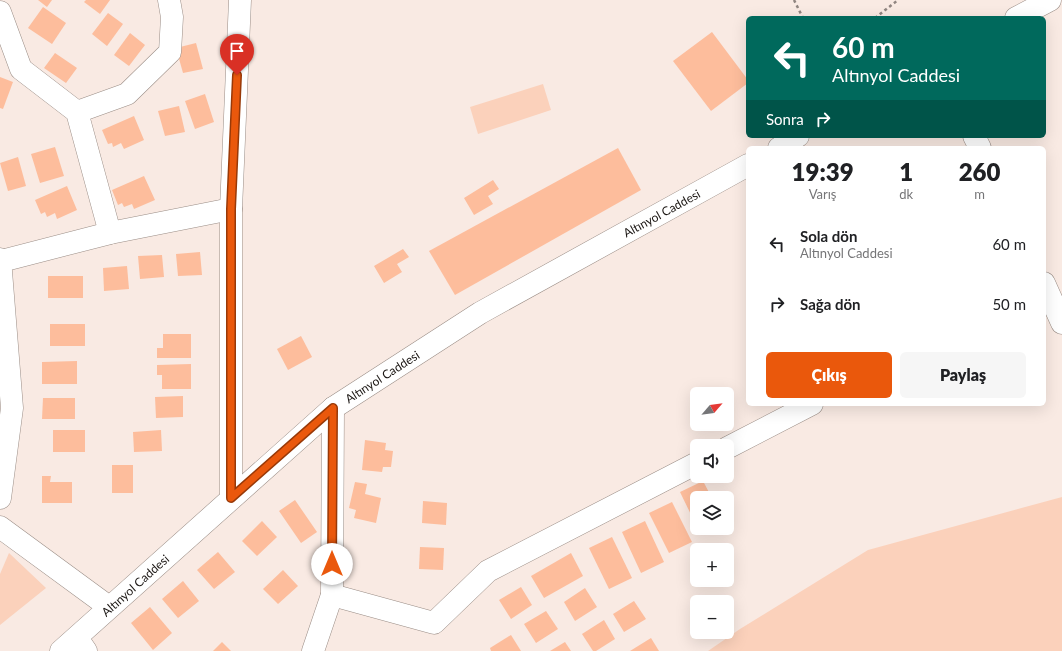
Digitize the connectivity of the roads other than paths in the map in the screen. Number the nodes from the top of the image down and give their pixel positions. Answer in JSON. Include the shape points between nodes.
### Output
{"nodes":[{"id":1,"x":157,"y":0,"type":"edge"},
{"id":2,"x":240,"y":0,"type":"edge"},
{"id":3,"x":1050,"y":0,"type":"edge"},
{"id":4,"x":171,"y":8,"type":"edge"},
{"id":5,"x":0,"y":12,"type":"edge"},
{"id":6,"x":1020,"y":16,"type":"edge"},
{"id":7,"x":76,"y":112,"type":"junction"},
{"id":8,"x":795,"y":138,"type":"edge"},
{"id":9,"x":782,"y":146,"type":"edge"},
{"id":10,"x":746,"y":167,"type":"edge"},
{"id":11,"x":231,"y":209,"type":"junction"},
{"id":12,"x":110,"y":233,"type":"junction"},
{"id":13,"x":0,"y":260,"type":"edge"},
{"id":14,"x":1046,"y":287,"type":"edge"},
{"id":15,"x":1062,"y":323,"type":"edge"},
{"id":16,"x":808,"y":406,"type":"edge"},
{"id":17,"x":6,"y":408,"type":"edge"},
{"id":18,"x":333,"y":408,"type":"junction"},
{"id":19,"x":734,"y":444,"type":"edge"},
{"id":20,"x":690,"y":467,"type":"edge"},
{"id":21,"x":0,"y":498,"type":"edge"},
{"id":22,"x":231,"y":498,"type":"junction"},
{"id":23,"x":0,"y":527,"type":"edge"},
{"id":24,"x":332,"y":595,"type":"junction"},
{"id":25,"x":109,"y":607,"type":"junction"},
{"id":26,"x":75,"y":646,"type":"edge"},
{"id":27,"x":311,"y":647,"type":"edge"}],
"edges":[{"from":1,"to":4,"type":"street"},
{"from":2,"to":11,"type":"street"},
{"from":3,"to":6,"type":"street"},
{"from":4,"to":7,"type":"street","via":[[170,52],[127,94]]},
{"from":5,"to":7,"type":"street","via":[[21,69]]},
{"from":7,"to":12,"type":"street"},
{"from":8,"to":9,"type":"street"},
{"from":10,"to":18,"type":"street","name":"Altınyol Caddesi","via":[[480,313]]},
{"from":11,"to":12,"type":"street"},
{"from":11,"to":22,"type":"street"},
{"from":12,"to":13,"type":"street"},
{"from":13,"to":17,"type":"street"},
{"from":14,"to":15,"type":"street"},
{"from":16,"to":19,"type":"street"},
{"from":17,"to":21,"type":"street"},
{"from":18,"to":22,"type":"street","name":"Altınyol Caddesi"},
{"from":18,"to":24,"type":"street"},
{"from":20,"to":24,"type":"street","via":[[488,571],[434,623]]},
{"from":22,"to":25,"type":"street","name":"Altınyol Caddesi"},
{"from":23,"to":25,"type":"street"},
{"from":24,"to":27,"type":"street"},
{"from":25,"to":26,"type":"street","name":"Altınyol Caddesi"}]}
